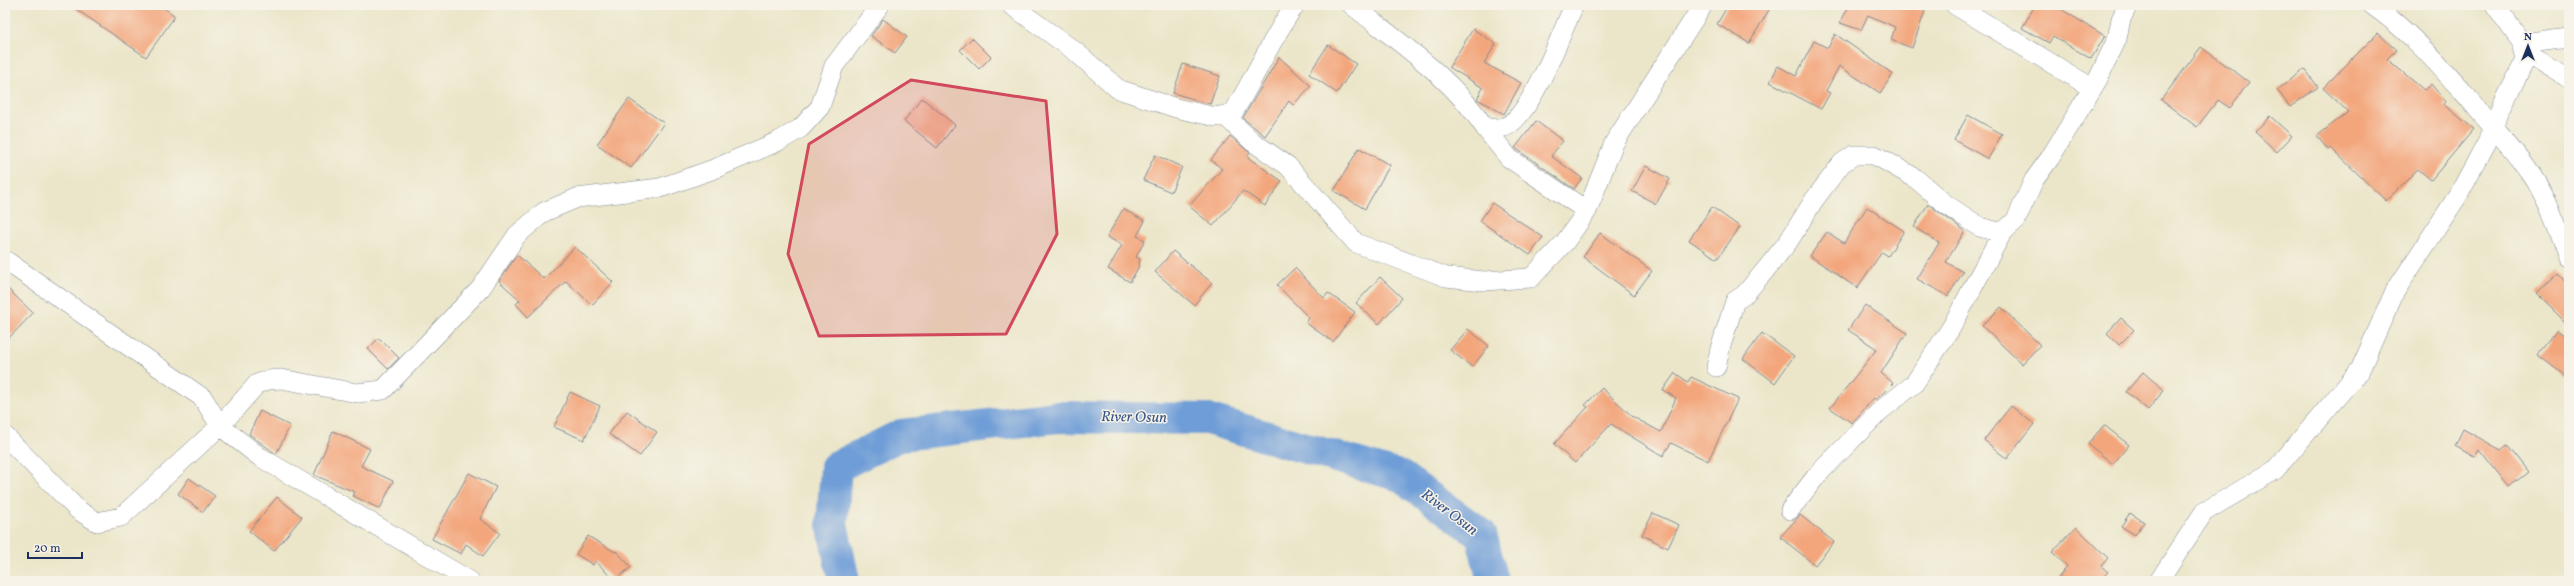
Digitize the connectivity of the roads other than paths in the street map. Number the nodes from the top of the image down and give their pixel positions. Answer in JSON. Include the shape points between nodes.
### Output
{"nodes":[{"id":1,"x":880,"y":5,"type":"edge"},
{"id":2,"x":1011,"y":5,"type":"edge"},
{"id":3,"x":1295,"y":5,"type":"edge"},
{"id":4,"x":1352,"y":5,"type":"edge"},
{"id":5,"x":1574,"y":5,"type":"edge"},
{"id":6,"x":1703,"y":5,"type":"edge"},
{"id":7,"x":1955,"y":5,"type":"edge"},
{"id":8,"x":2128,"y":5,"type":"edge"},
{"id":9,"x":2372,"y":5,"type":"edge"},
{"id":10,"x":2496,"y":5,"type":"edge"},
{"id":11,"x":2569,"y":37,"type":"edge"},
{"id":12,"x":2524,"y":48,"type":"junction"},
{"id":13,"x":2569,"y":79,"type":"edge"},
{"id":14,"x":2092,"y":88,"type":"junction"},
{"id":15,"x":1224,"y":115,"type":"junction"},
{"id":16,"x":2495,"y":127,"type":"junction"},
{"id":17,"x":1486,"y":128,"type":"junction"},
{"id":18,"x":1586,"y":211,"type":"junction"},
{"id":19,"x":2002,"y":233,"type":"junction"},
{"id":20,"x":2569,"y":258,"type":"edge"},
{"id":21,"x":5,"y":260,"type":"edge"},
{"id":22,"x":1716,"y":367,"type":"dead end"},
{"id":23,"x":220,"y":426,"type":"junction"},
{"id":24,"x":5,"y":436,"type":"edge"},
{"id":25,"x":1790,"y":510,"type":"dead end"},
{"id":26,"x":470,"y":581,"type":"edge"},
{"id":27,"x":2159,"y":581,"type":"edge"}],
"edges":[{"from":1,"to":23,"type":"street","via":[[834,66],[820,107],[801,128],[779,141],[714,169],[660,188],[577,198],[544,212],[517,235],[481,288],[383,390],[357,393],[281,379],[268,380],[257,384]]},
{"from":2,"to":15,"type":"street","via":[[1076,52],[1118,89],[1176,108],[1216,116]]},
{"from":3,"to":15,"type":"street","via":[[1266,50],[1252,83],[1233,113]]},
{"from":4,"to":17,"type":"street","via":[[1471,106]]},
{"from":5,"to":17,"type":"street","via":[[1536,88],[1521,114],[1506,127]]},
{"from":6,"to":18,"type":"street","via":[[1614,143]]},
{"from":7,"to":14,"type":"street"},
{"from":8,"to":14,"type":"street","via":[[2121,18],[2117,39]]},
{"from":9,"to":16,"type":"street","via":[[2400,24]]},
{"from":10,"to":12,"type":"street"},
{"from":11,"to":12,"type":"street"},
{"from":12,"to":13,"type":"street"},
{"from":12,"to":16,"type":"street","via":[[2526,59],[2498,112]]},
{"from":14,"to":19,"type":"street","via":[[2034,180],[2016,220]]},
{"from":15,"to":18,"type":"street","via":[[1253,142],[1288,166],[1356,243],[1446,277],[1484,281],[1531,278],[1565,242]]},
{"from":16,"to":20,"type":"street","via":[[2529,171],[2558,226]]},
{"from":16,"to":27,"type":"street","via":[[2459,194],[2394,294],[2360,370],[2275,470],[2204,512]]},
{"from":17,"to":18,"type":"street","via":[[1509,158]]},
{"from":19,"to":22,"type":"street","via":[[1980,227],[1944,203],[1915,178],[1884,160],[1874,155],[1854,155],[1842,163],[1814,200],[1788,242],[1744,295],[1735,301]]},
{"from":19,"to":25,"type":"street","via":[[1951,328],[1914,384],[1880,412],[1818,474]]},
{"from":21,"to":23,"type":"street","via":[[203,398]]},
{"from":23,"to":24,"type":"street","via":[[121,517],[97,522],[78,510]]},
{"from":23,"to":26,"type":"street","via":[[260,457]]}]}
